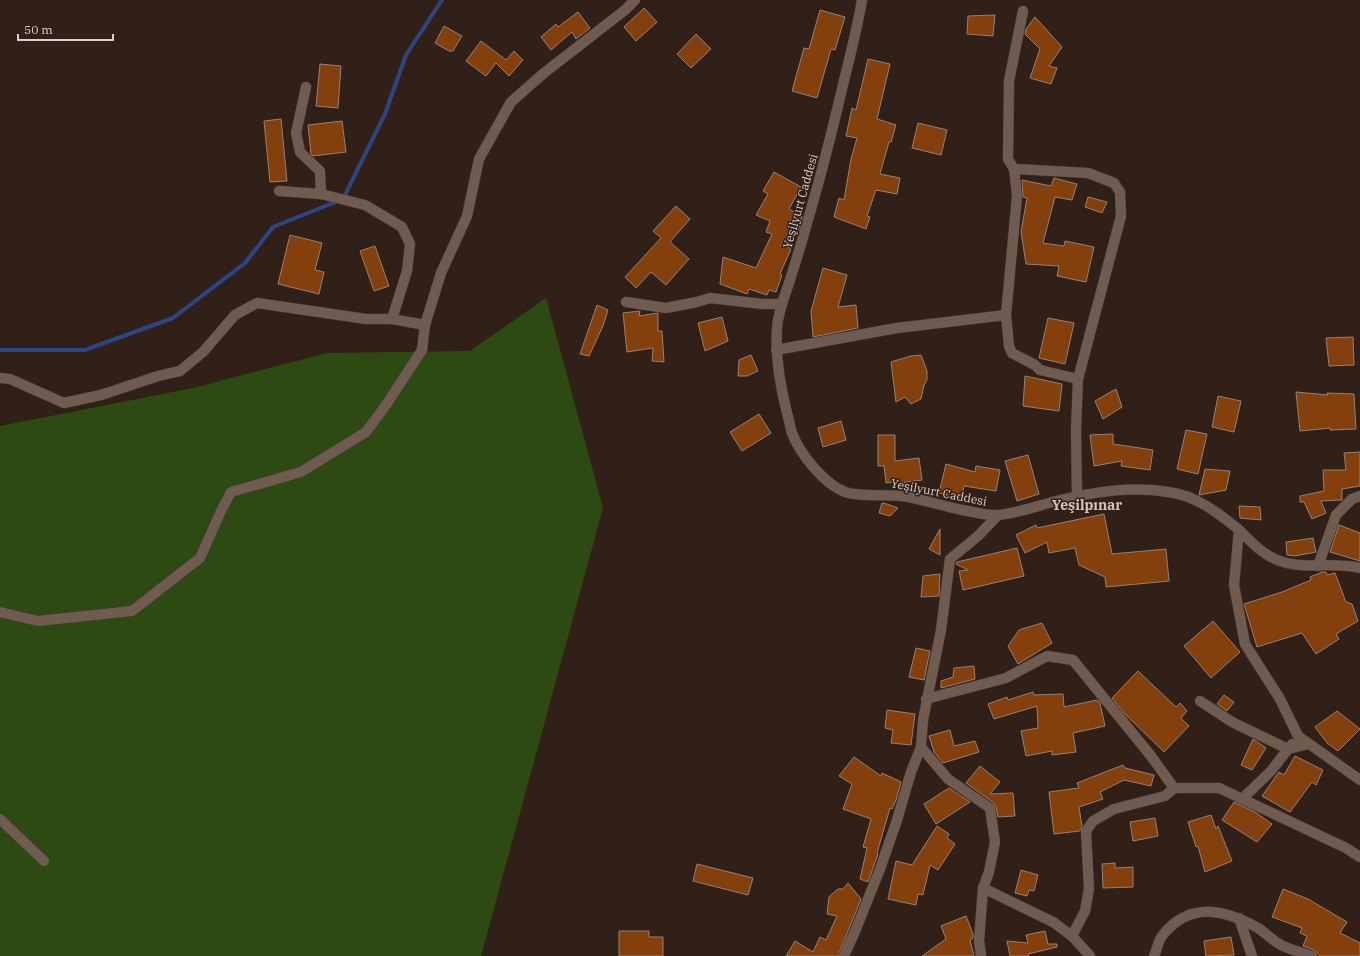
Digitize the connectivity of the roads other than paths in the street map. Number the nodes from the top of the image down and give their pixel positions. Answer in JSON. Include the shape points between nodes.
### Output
{"nodes":[{"id":1,"x":635,"y":0,"type":"edge"},
{"id":2,"x":862,"y":0,"type":"edge"},
{"id":3,"x":1023,"y":11,"type":"dead end"},
{"id":4,"x":306,"y":87,"type":"dead end"},
{"id":5,"x":1014,"y":170,"type":"junction"},
{"id":6,"x":279,"y":191,"type":"dead end"},
{"id":7,"x":321,"y":194,"type":"junction"},
{"id":8,"x":626,"y":302,"type":"dead end"},
{"id":9,"x":782,"y":304,"type":"junction"},
{"id":10,"x":1006,"y":314,"type":"junction"},
{"id":11,"x":392,"y":319,"type":"junction"},
{"id":12,"x":425,"y":325,"type":"junction"},
{"id":13,"x":776,"y":350,"type":"junction"},
{"id":14,"x":0,"y":378,"type":"edge"},
{"id":15,"x":1078,"y":379,"type":"junction"},
{"id":16,"x":1077,"y":496,"type":"junction"},
{"id":17,"x":1360,"y":496,"type":"edge"},
{"id":18,"x":998,"y":515,"type":"junction"},
{"id":19,"x":1239,"y":530,"type":"junction"},
{"id":20,"x":1318,"y":566,"type":"junction"},
{"id":21,"x":1360,"y":568,"type":"edge"},
{"id":22,"x":0,"y":612,"type":"edge"},
{"id":23,"x":926,"y":699,"type":"junction"},
{"id":24,"x":1200,"y":701,"type":"dead end"},
{"id":25,"x":1298,"y":736,"type":"junction"},
{"id":26,"x":1309,"y":744,"type":"junction"},
{"id":27,"x":921,"y":747,"type":"junction"},
{"id":28,"x":1288,"y":749,"type":"junction"},
{"id":29,"x":1360,"y":780,"type":"edge"},
{"id":30,"x":1174,"y":788,"type":"junction"},
{"id":31,"x":1242,"y":798,"type":"junction"},
{"id":32,"x":0,"y":819,"type":"edge"},
{"id":33,"x":1360,"y":857,"type":"edge"},
{"id":34,"x":44,"y":861,"type":"dead end"},
{"id":35,"x":983,"y":888,"type":"junction"},
{"id":36,"x":1239,"y":918,"type":"junction"},
{"id":37,"x":1072,"y":936,"type":"junction"},
{"id":38,"x":844,"y":956,"type":"edge"},
{"id":39,"x":981,"y":956,"type":"edge"},
{"id":40,"x":1090,"y":956,"type":"edge"},
{"id":41,"x":1154,"y":956,"type":"edge"},
{"id":42,"x":1252,"y":956,"type":"edge"},
{"id":43,"x":1312,"y":956,"type":"edge"}],
"edges":[{"from":1,"to":12,"type":"street","via":[[511,102],[480,159],[467,216],[441,273]]},
{"from":2,"to":9,"type":"street","name":"Yeşilyurt Caddesi","via":[[828,149]]},
{"from":3,"to":5,"type":"street","via":[[1009,81],[1008,159]]},
{"from":4,"to":7,"type":"street","via":[[296,132],[300,152],[320,171]]},
{"from":5,"to":10,"type":"street","via":[[1017,196]]},
{"from":5,"to":15,"type":"street","via":[[1088,173],[1114,183],[1120,192],[1121,216]]},
{"from":6,"to":7,"type":"street"},
{"from":7,"to":11,"type":"street","via":[[365,204],[402,227],[410,244],[407,271]]},
{"from":8,"to":9,"type":"street","via":[[666,308],[710,298]]},
{"from":9,"to":13,"type":"street","name":"Yeşilyurt Caddesi"},
{"from":10,"to":13,"type":"street","via":[[897,328]]},
{"from":10,"to":15,"type":"street","via":[[1012,353],[1040,370]]},
{"from":11,"to":12,"type":"street"},
{"from":11,"to":14,"type":"street","via":[[366,319],[257,304],[235,315],[204,352],[180,371],[101,395],[64,403],[10,379]]},
{"from":12,"to":22,"type":"street","via":[[422,350],[366,432],[300,472],[231,492],[200,558],[132,611],[38,621]]},
{"from":13,"to":18,"type":"street","name":"Yeşilyurt Caddesi","via":[[793,434],[803,454],[831,484],[845,492],[860,495],[901,495],[982,514]]},
{"from":15,"to":16,"type":"street"},
{"from":16,"to":18,"type":"street","name":"Yeşilyurt Caddesi"},
{"from":16,"to":19,"type":"street","name":"Yeşilyurt Caddesi","via":[[1117,490],[1144,489],[1169,492],[1202,503]]},
{"from":17,"to":20,"type":"street","via":[[1352,499],[1336,516]]},
{"from":18,"to":23,"type":"street","via":[[950,559],[941,630]]},
{"from":19,"to":20,"type":"street","name":"Yeşilyurt Caddesi","via":[[1254,546],[1271,557],[1301,566]]},
{"from":19,"to":25,"type":"street","via":[[1234,585],[1245,644],[1280,699]]},
{"from":20,"to":21,"type":"street","name":"Yeşilyurt Caddesi","via":[[1348,565]]},
{"from":23,"to":27,"type":"street"},
{"from":23,"to":30,"type":"street","via":[[1006,678],[1047,656],[1073,660]]},
{"from":24,"to":28,"type":"street","via":[[1232,722]]},
{"from":25,"to":26,"type":"street"},
{"from":25,"to":28,"type":"street"},
{"from":26,"to":28,"type":"street"},
{"from":26,"to":29,"type":"street"},
{"from":27,"to":35,"type":"street","via":[[948,779],[990,808],[995,842]]},
{"from":27,"to":38,"type":"street","via":[[880,869]]},
{"from":28,"to":31,"type":"street","via":[[1271,772]]},
{"from":30,"to":31,"type":"street","via":[[1219,788]]},
{"from":30,"to":37,"type":"street","via":[[1165,796],[1114,809],[1093,821],[1086,831],[1089,889],[1085,911]]},
{"from":31,"to":33,"type":"street"},
{"from":32,"to":34,"type":"street"},
{"from":35,"to":37,"type":"street","via":[[1053,922]]},
{"from":35,"to":39,"type":"street","via":[[979,941]]},
{"from":36,"to":41,"type":"street","via":[[1217,912],[1198,912],[1178,920],[1161,937]]},
{"from":36,"to":42,"type":"street"},
{"from":36,"to":43,"type":"street","via":[[1283,946]]},
{"from":37,"to":40,"type":"street"}]}
